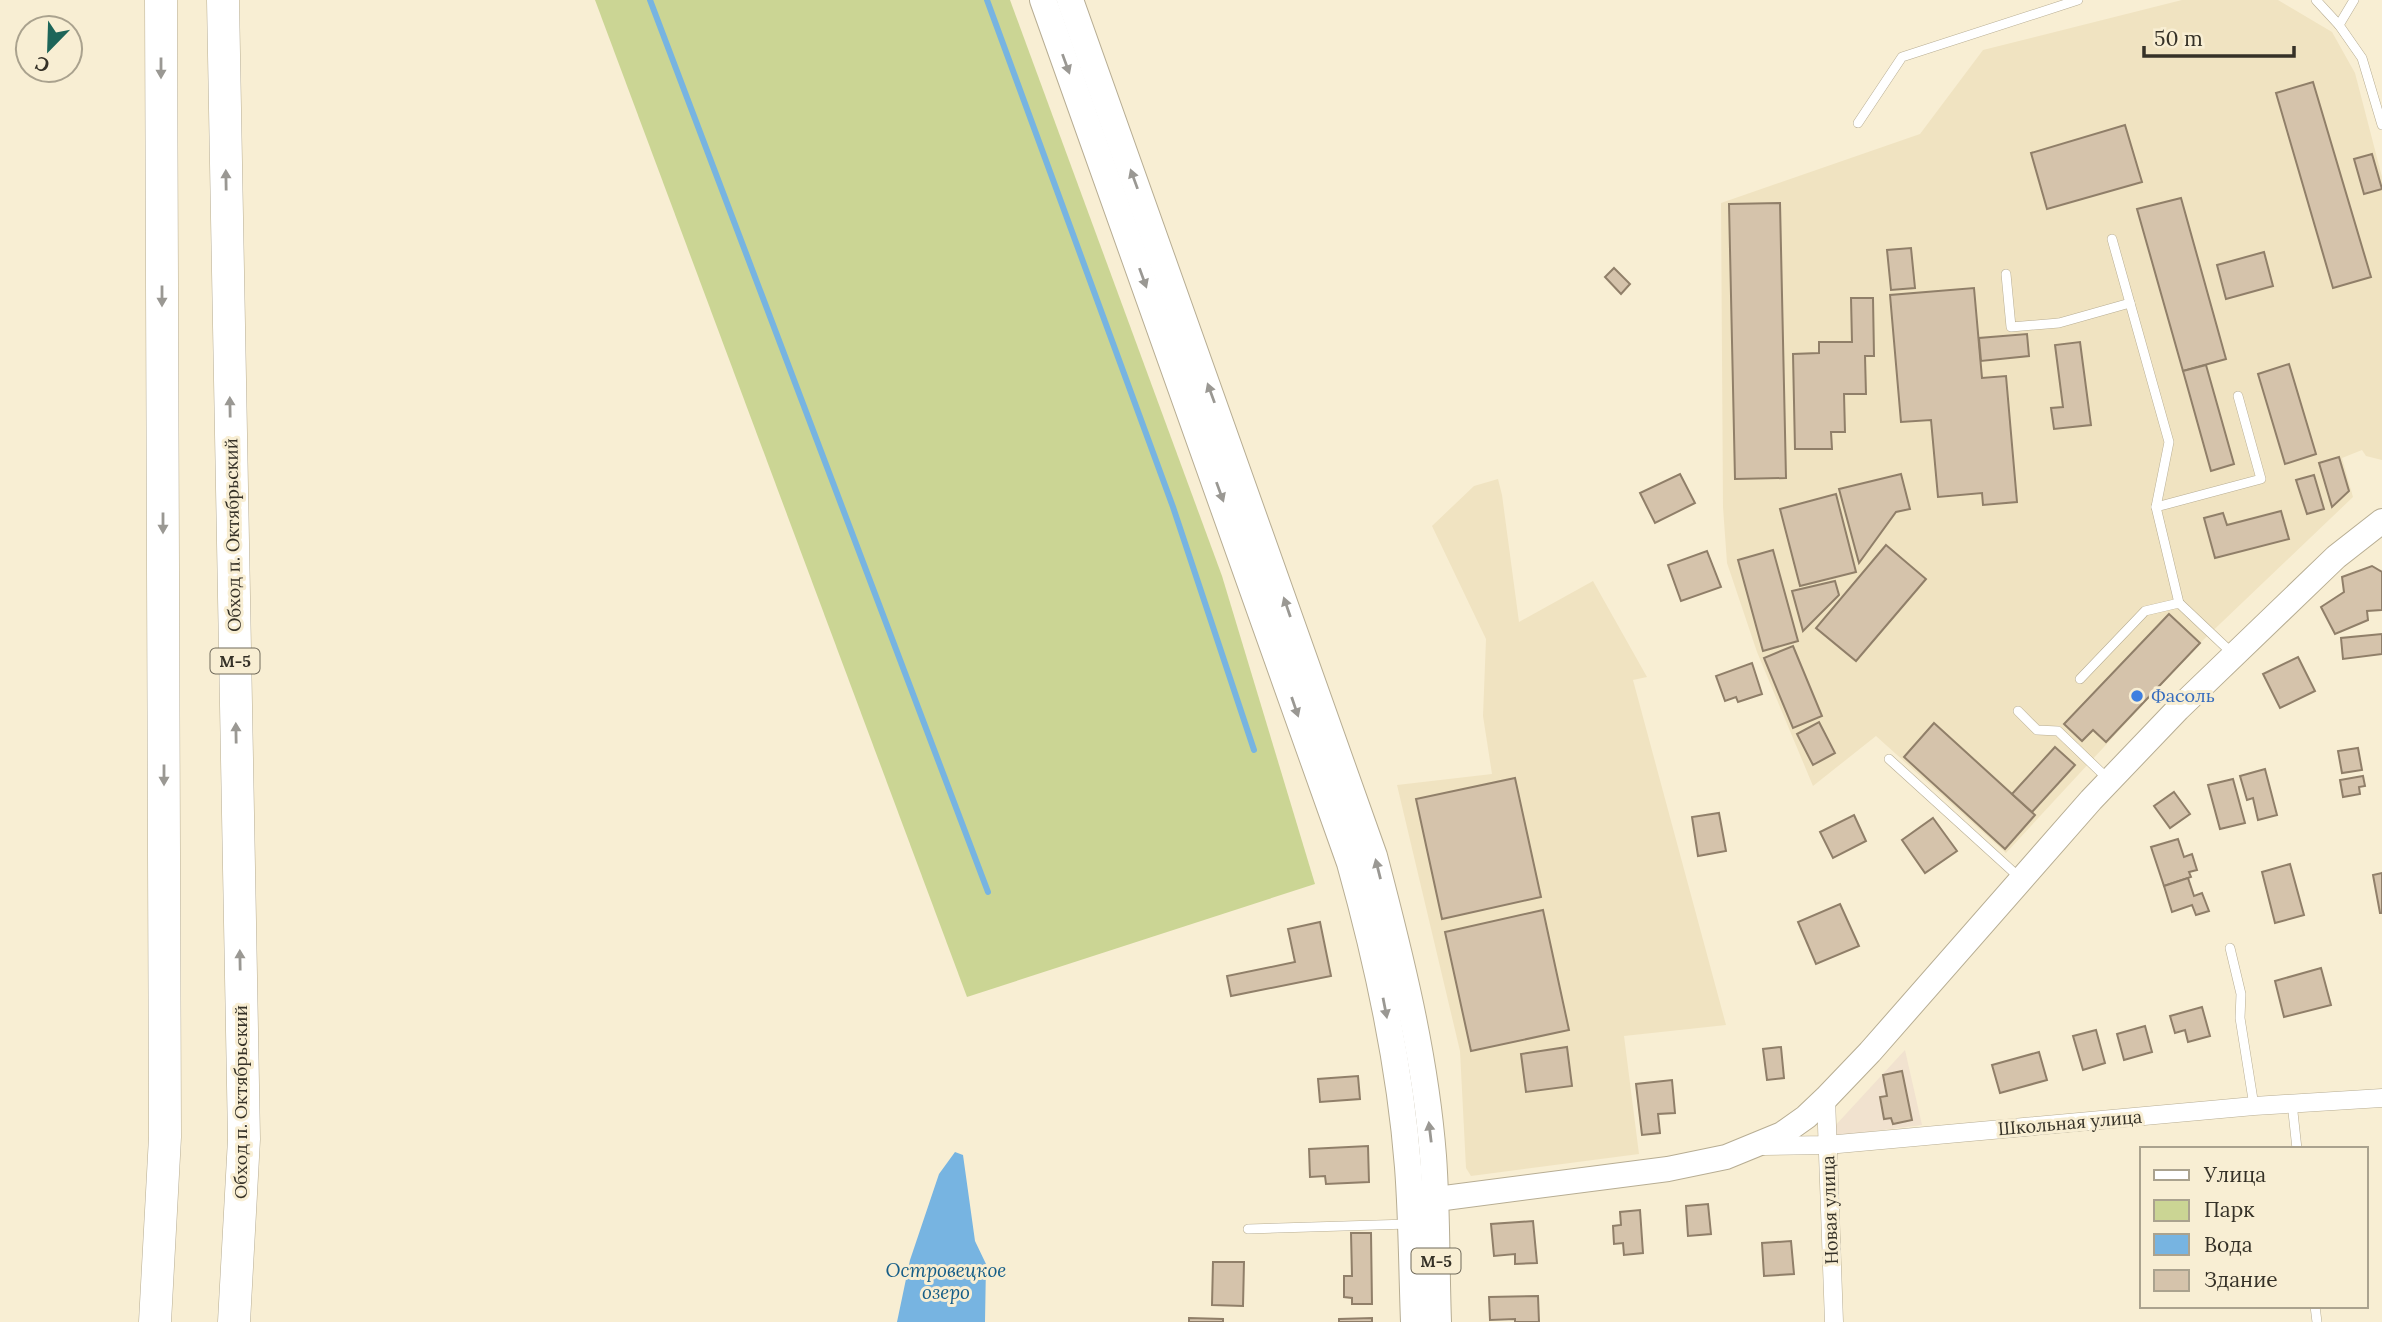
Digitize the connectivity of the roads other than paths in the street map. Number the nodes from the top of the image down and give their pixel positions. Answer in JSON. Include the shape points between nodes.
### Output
{"nodes":[{"id":1,"x":160,"y":0,"type":"edge"},
{"id":2,"x":223,"y":0,"type":"edge"},
{"id":3,"x":1043,"y":0,"type":"edge"},
{"id":4,"x":1070,"y":0,"type":"edge"},
{"id":5,"x":2078,"y":0,"type":"edge"},
{"id":6,"x":2316,"y":0,"type":"edge"},
{"id":7,"x":2354,"y":0,"type":"edge"},
{"id":8,"x":2339,"y":25,"type":"junction"},
{"id":9,"x":1858,"y":123,"type":"dead end"},
{"id":10,"x":2382,"y":125,"type":"edge"},
{"id":11,"x":2112,"y":239,"type":"dead end"},
{"id":12,"x":2006,"y":274,"type":"dead end"},
{"id":13,"x":2130,"y":303,"type":"junction"},
{"id":14,"x":2238,"y":396,"type":"dead end"},
{"id":15,"x":2156,"y":508,"type":"junction"},
{"id":16,"x":2382,"y":521,"type":"edge"},
{"id":17,"x":2179,"y":603,"type":"junction"},
{"id":18,"x":2234,"y":655,"type":"junction"},
{"id":19,"x":2080,"y":679,"type":"dead end"},
{"id":20,"x":2018,"y":711,"type":"dead end"},
{"id":21,"x":1889,"y":759,"type":"dead end"},
{"id":22,"x":2109,"y":780,"type":"junction"},
{"id":23,"x":2021,"y":879,"type":"junction"},
{"id":24,"x":2230,"y":948,"type":"dead end"},
{"id":25,"x":1826,"y":1098,"type":"junction"},
{"id":26,"x":2382,"y":1098,"type":"edge"},
{"id":27,"x":2291,"y":1103,"type":"junction"},
{"id":28,"x":2255,"y":1106,"type":"junction"},
{"id":29,"x":1828,"y":1145,"type":"junction"},
{"id":30,"x":1757,"y":1146,"type":"junction"},
{"id":31,"x":2297,"y":1147,"type":"edge"},
{"id":32,"x":1418,"y":1209,"type":"junction"},
{"id":33,"x":240,"y":1214,"type":"junction"},
{"id":34,"x":1248,"y":1229,"type":"dead end"},
{"id":35,"x":156,"y":1322,"type":"edge"},
{"id":36,"x":234,"y":1322,"type":"edge"},
{"id":37,"x":248,"y":1322,"type":"edge"},
{"id":38,"x":1414,"y":1322,"type":"edge"},
{"id":39,"x":1438,"y":1322,"type":"edge"},
{"id":40,"x":1834,"y":1322,"type":"edge"}],
"edges":[{"from":1,"to":35,"type":"highway","one_way":true,"via":[[166,1137]]},
{"from":33,"to":2,"type":"highway","name":"Обход п. Октябрьский","number":"М-5","one_way":true,"via":[[244,1125]]},
{"from":3,"to":32,"type":"main road","one_way":true,"via":[[1350,863],[1372,942],[1393,1048]]},
{"from":32,"to":4,"type":"main road","one_way":true,"via":[[1433,1157],[1408,990],[1374,856]]},
{"from":5,"to":9,"type":"lane","via":[[1902,57]]},
{"from":6,"to":8,"type":"lane"},
{"from":7,"to":8,"type":"lane"},
{"from":8,"to":10,"type":"lane","via":[[2362,58]]},
{"from":11,"to":13,"type":"lane"},
{"from":12,"to":13,"type":"lane","via":[[2011,327],[2059,323]]},
{"from":13,"to":15,"type":"lane","via":[[2169,442]]},
{"from":14,"to":15,"type":"lane","via":[[2261,479]]},
{"from":15,"to":17,"type":"lane"},
{"from":16,"to":18,"type":"street","via":[[2336,557]]},
{"from":17,"to":18,"type":"lane"},
{"from":17,"to":19,"type":"lane","via":[[2145,611]]},
{"from":18,"to":22,"type":"street"},
{"from":20,"to":22,"type":"lane","via":[[2037,730],[2058,731]]},
{"from":21,"to":23,"type":"lane"},
{"from":22,"to":23,"type":"street"},
{"from":23,"to":25,"type":"street"},
{"from":24,"to":28,"type":"lane","via":[[2241,993],[2240,1018]]},
{"from":25,"to":29,"type":"street","name":"Новая улица"},
{"from":25,"to":30,"type":"street","via":[[1782,1134]]},
{"from":26,"to":27,"type":"street","name":"Школьная улица"},
{"from":27,"to":28,"type":"street","name":"Школьная улица"},
{"from":27,"to":31,"type":"lane"},
{"from":28,"to":29,"type":"street","name":"Школьная улица"},
{"from":29,"to":30,"type":"street","name":"Школьная улица"},
{"from":29,"to":40,"type":"street","name":"Новая улица"},
{"from":30,"to":32,"type":"street","via":[[1668,1170],[1604,1173]]},
{"from":32,"to":34,"type":"lane"},
{"from":32,"to":38,"type":"main road","number":"М-5"},
{"from":32,"to":39,"type":"main road","number":"М-5"},
{"from":33,"to":36,"type":"highway","name":"Обход п. Октябрьский","number":"М-5"},
{"from":33,"to":37,"type":"street"}]}
